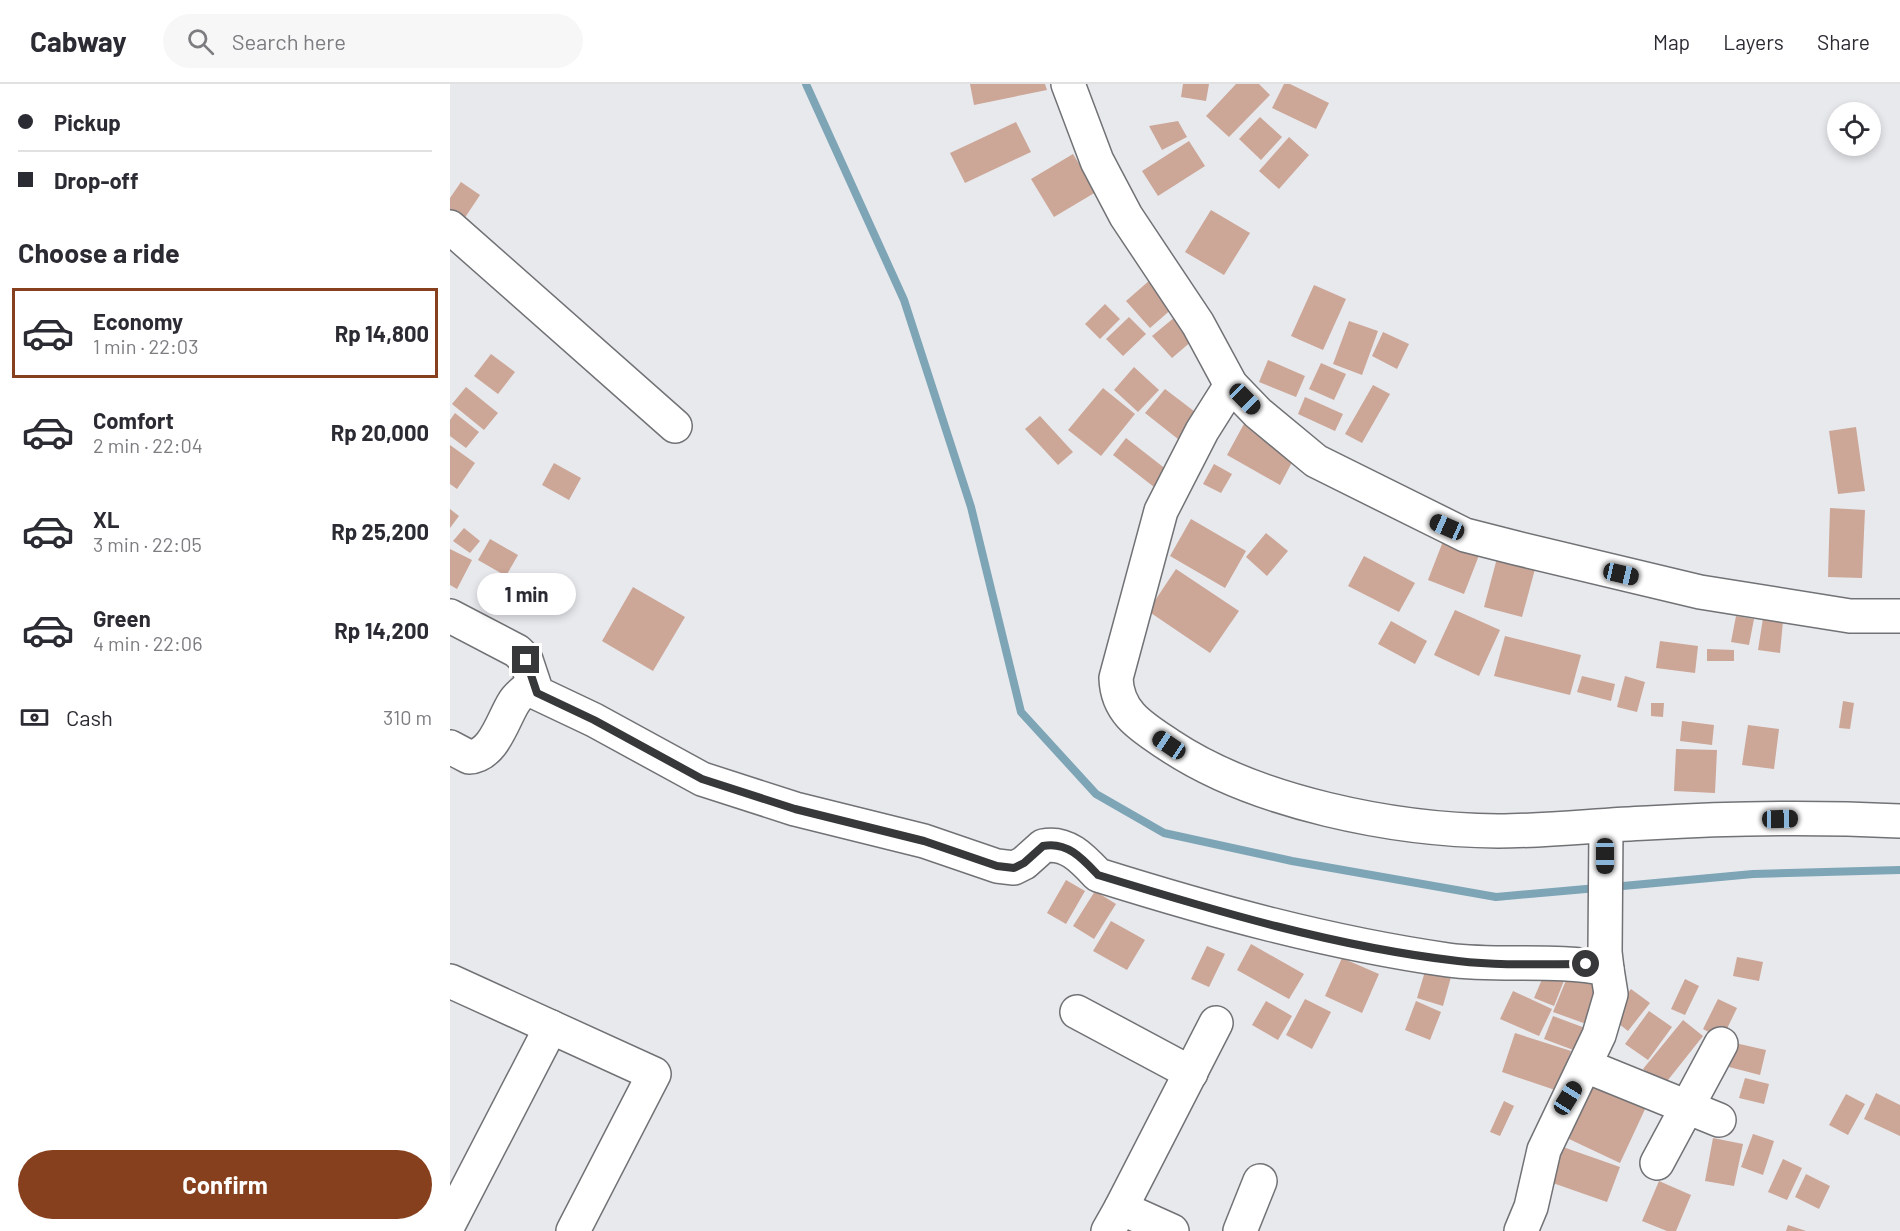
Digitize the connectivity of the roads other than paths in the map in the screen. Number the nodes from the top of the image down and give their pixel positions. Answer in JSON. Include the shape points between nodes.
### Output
{"nodes":[{"id":1,"x":1068,"y":84,"type":"edge"},
{"id":2,"x":450,"y":227,"type":"edge"},
{"id":3,"x":1231,"y":385,"type":"junction"},
{"id":4,"x":675,"y":426,"type":"dead end"},
{"id":5,"x":450,"y":616,"type":"edge"},
{"id":6,"x":1900,"y":616,"type":"edge"},
{"id":7,"x":532,"y":685,"type":"junction"},
{"id":8,"x":450,"y":747,"type":"edge"},
{"id":9,"x":1900,"y":821,"type":"edge"},
{"id":10,"x":1605,"y":841,"type":"junction"},
{"id":11,"x":1606,"y":960,"type":"junction"},
{"id":12,"x":450,"y":981,"type":"edge"},
{"id":13,"x":1077,"y":1012,"type":"dead end"},
{"id":14,"x":1216,"y":1023,"type":"dead end"},
{"id":15,"x":551,"y":1027,"type":"junction"},
{"id":16,"x":1721,"y":1044,"type":"dead end"},
{"id":17,"x":1586,"y":1066,"type":"junction"},
{"id":18,"x":1191,"y":1073,"type":"junction"},
{"id":19,"x":1686,"y":1106,"type":"junction"},
{"id":20,"x":1719,"y":1120,"type":"dead end"},
{"id":21,"x":1657,"y":1163,"type":"dead end"},
{"id":22,"x":1260,"y":1181,"type":"dead end"},
{"id":23,"x":1114,"y":1220,"type":"edge"},
{"id":24,"x":450,"y":1222,"type":"edge"},
{"id":25,"x":450,"y":1227,"type":"edge"},
{"id":26,"x":460,"y":1231,"type":"edge"},
{"id":27,"x":573,"y":1231,"type":"edge"},
{"id":28,"x":1172,"y":1231,"type":"edge"},
{"id":29,"x":1240,"y":1231,"type":"edge"},
{"id":30,"x":1521,"y":1231,"type":"edge"}],
"edges":[{"from":1,"to":3,"type":"street","via":[[1097,161],[1126,216],[1198,324]]},
{"from":2,"to":4,"type":"street"},
{"from":3,"to":6,"type":"street","via":[[1316,462],[1465,535],[1700,592],[1850,616]]},
{"from":3,"to":10,"type":"street","via":[[1196,441],[1161,511],[1118,666],[1116,691],[1123,708],[1197,764],[1277,794],[1436,829]]},
{"from":5,"to":7,"type":"street","via":[[517,651],[526,660]]},
{"from":7,"to":8,"type":"street","via":[[515,700],[491,744],[481,753],[469,757]]},
{"from":7,"to":11,"type":"street","via":[[543,697],[702,779],[795,809],[924,841],[997,866],[1014,868],[1043,846],[1054,846],[1078,853],[1098,875],[1317,936],[1459,961],[1586,964]]},
{"from":9,"to":10,"type":"street","via":[[1646,823]]},
{"from":10,"to":11,"type":"street"},
{"from":11,"to":17,"type":"street","via":[[1611,994]]},
{"from":12,"to":15,"type":"street"},
{"from":13,"to":18,"type":"street"},
{"from":14,"to":18,"type":"street"},
{"from":15,"to":24,"type":"street"},
{"from":15,"to":27,"type":"street","via":[[654,1074]]},
{"from":16,"to":19,"type":"street"},
{"from":17,"to":19,"type":"street"},
{"from":17,"to":30,"type":"street","via":[[1561,1109],[1544,1150],[1531,1207]]},
{"from":18,"to":23,"type":"street"},
{"from":19,"to":20,"type":"street"},
{"from":19,"to":21,"type":"street"},
{"from":22,"to":29,"type":"street"},
{"from":23,"to":28,"type":"street"},
{"from":25,"to":26,"type":"street"}]}
